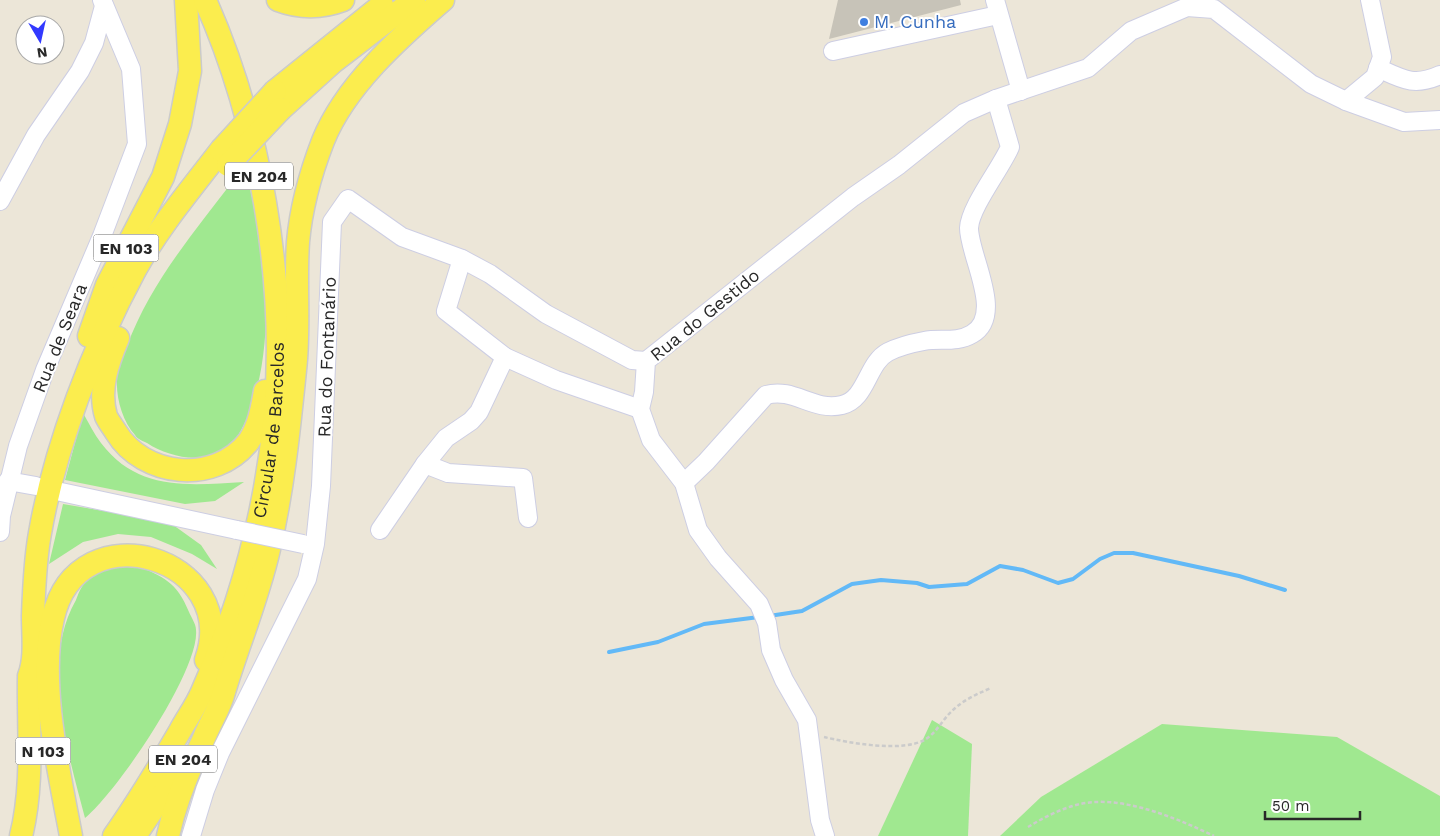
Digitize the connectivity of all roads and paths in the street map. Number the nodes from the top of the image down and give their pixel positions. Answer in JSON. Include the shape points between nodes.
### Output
{"nodes":[{"id":1,"x":186,"y":0,"type":"edge"},
{"id":2,"x":205,"y":0,"type":"edge"},
{"id":3,"x":218,"y":0,"type":"edge"},
{"id":4,"x":278,"y":0,"type":"edge"},
{"id":5,"x":344,"y":0,"type":"edge"},
{"id":6,"x":389,"y":0,"type":"edge"},
{"id":7,"x":414,"y":0,"type":"edge"},
{"id":8,"x":443,"y":0,"type":"edge"},
{"id":9,"x":1370,"y":0,"type":"edge"},
{"id":10,"x":103,"y":3,"type":"edge"},
{"id":11,"x":1217,"y":4,"type":"edge"},
{"id":12,"x":997,"y":7,"type":"edge"},
{"id":13,"x":833,"y":51,"type":"dead end"},
{"id":14,"x":1378,"y":68,"type":"junction"},
{"id":15,"x":1440,"y":75,"type":"edge"},
{"id":16,"x":1021,"y":91,"type":"junction"},
{"id":17,"x":996,"y":99,"type":"junction"},
{"id":18,"x":278,"y":100,"type":"junction"},
{"id":19,"x":1346,"y":101,"type":"junction"},
{"id":20,"x":1437,"y":126,"type":"edge"},
{"id":21,"x":225,"y":158,"type":"junction"},
{"id":22,"x":0,"y":202,"type":"edge"},
{"id":23,"x":462,"y":258,"type":"junction"},
{"id":24,"x":504,"y":357,"type":"junction"},
{"id":25,"x":277,"y":360,"type":"junction"},
{"id":26,"x":646,"y":361,"type":"junction"},
{"id":27,"x":292,"y":383,"type":"junction"},
{"id":28,"x":640,"y":409,"type":"junction"},
{"id":29,"x":425,"y":464,"type":"junction"},
{"id":30,"x":8,"y":481,"type":"junction"},
{"id":31,"x":684,"y":483,"type":"junction"},
{"id":32,"x":48,"y":491,"type":"junction"},
{"id":33,"x":528,"y":518,"type":"dead end"},
{"id":34,"x":380,"y":530,"type":"dead end"},
{"id":35,"x":0,"y":532,"type":"edge"},
{"id":36,"x":309,"y":544,"type":"junction"},
{"id":37,"x":33,"y":666,"type":"junction"},
{"id":38,"x":226,"y":680,"type":"junction"},
{"id":39,"x":991,"y":688,"type":"dead end"},
{"id":40,"x":192,"y":708,"type":"junction"},
{"id":41,"x":808,"y":728,"type":"junction"},
{"id":42,"x":1028,"y":827,"type":"dead end"},
{"id":43,"x":21,"y":836,"type":"edge"},
{"id":44,"x":58,"y":836,"type":"edge"},
{"id":45,"x":72,"y":836,"type":"edge"},
{"id":46,"x":114,"y":836,"type":"edge"},
{"id":47,"x":135,"y":836,"type":"edge"},
{"id":48,"x":168,"y":836,"type":"edge"},
{"id":49,"x":191,"y":836,"type":"edge"},
{"id":50,"x":825,"y":836,"type":"edge"},
{"id":51,"x":1214,"y":836,"type":"edge"}],
"edges":[{"from":1,"to":32,"type":"main road","number":"EN 103","via":[[190,71],[180,124],[163,177],[107,285],[74,377],[47,476]]},
{"from":2,"to":25,"type":"main road","name":"Circular de Barcelos","number":"EN 204","via":[[239,94],[256,159],[270,240]]},
{"from":3,"to":27,"type":"main road","via":[[251,86],[270,155],[287,282]]},
{"from":4,"to":5,"type":"main road","via":[[294,6],[328,6]]},
{"from":6,"to":18,"type":"main road","via":[[328,47]]},
{"from":7,"to":18,"type":"main road"},
{"from":8,"to":27,"type":"main road","via":[[406,32],[355,86],[324,140],[305,199],[298,241]]},
{"from":9,"to":14,"type":"street","via":[[1382,58]]},
{"from":10,"to":22,"type":"street","via":[[94,43],[80,71],[26,151]]},
{"from":10,"to":30,"type":"street","name":"Rua de Seara","via":[[131,70],[137,144],[45,370]]},
{"from":11,"to":16,"type":"street","name":"Rua do Gestido","via":[[1187,8],[1131,31],[1088,68]]},
{"from":11,"to":19,"type":"street","via":[[1311,84]]},
{"from":12,"to":13,"type":"street"},
{"from":12,"to":16,"type":"street"},
{"from":14,"to":15,"type":"street","via":[[1415,82]]},
{"from":14,"to":19,"type":"street","via":[[1375,76]]},
{"from":16,"to":17,"type":"street","name":"Rua do Gestido"},
{"from":17,"to":26,"type":"street","name":"Rua do Gestido","via":[[964,113]]},
{"from":17,"to":31,"type":"street","via":[[1010,147],[978,202],[969,227],[987,306],[984,322],[974,334],[958,340],[925,340],[887,352],[874,364],[857,395],[845,405],[824,408],[777,392],[766,395]]},
{"from":18,"to":21,"type":"main road","bridge":true},
{"from":19,"to":20,"type":"street","via":[[1404,122]]},
{"from":21,"to":25,"type":"main road","via":[[147,280],[123,326],[108,361],[103,387],[106,416],[125,446],[148,463],[174,471],[216,464],[248,441],[261,416],[268,376]]},
{"from":21,"to":32,"type":"main road","via":[[170,216],[136,269],[85,378]]},
{"from":23,"to":24,"type":"street","via":[[446,311]]},
{"from":23,"to":26,"type":"street","name":"Rua do Fontanário","via":[[546,314],[632,360]]},
{"from":23,"to":36,"type":"street","name":"Rua do Fontanário","via":[[402,237],[348,199],[332,222],[321,486]]},
{"from":24,"to":28,"type":"street","via":[[556,380]]},
{"from":24,"to":29,"type":"street","via":[[479,412],[446,438]]},
{"from":25,"to":40,"type":"main road","name":"Circular de Barcelos","number":"EN 204","via":[[273,434],[255,535],[228,629],[201,696]]},
{"from":26,"to":28,"type":"street","name":"Rua do Gestido"},
{"from":27,"to":38,"type":"main road","via":[[286,455],[269,550]]},
{"from":28,"to":31,"type":"street","name":"Rua do Gestido","via":[[651,440]]},
{"from":29,"to":33,"type":"street","via":[[448,473],[523,478]]},
{"from":29,"to":34,"type":"street"},
{"from":30,"to":32,"type":"street"},
{"from":30,"to":35,"type":"street","name":"Rua de Seara"},
{"from":31,"to":41,"type":"street","name":"Rua do Gestido","via":[[698,530],[759,604],[767,623],[772,650]]},
{"from":32,"to":36,"type":"street","bridge":true},
{"from":32,"to":37,"type":"main road","number":"EN 103","via":[[39,535]]},
{"from":36,"to":49,"type":"street","name":"Rua do Fontanário","via":[[308,579],[220,753]]},
{"from":37,"to":43,"type":"main road","via":[[29,676],[29,781]]},
{"from":37,"to":44,"type":"main road","number":"N 103","via":[[37,676],[44,760]]},
{"from":38,"to":47,"type":"main road","number":"EN 204","via":[[218,689],[172,781]]},
{"from":38,"to":48,"type":"main road","via":[[224,693],[198,749]]},
{"from":39,"to":41,"type":"path","via":[[965,700],[926,740],[892,746],[848,743],[823,737]]},
{"from":40,"to":45,"type":"main road","via":[[211,646],[209,617],[199,590],[162,560],[134,555],[108,558],[80,570],[62,592],[53,617],[48,647],[60,777]]},
{"from":40,"to":46,"type":"main road","name":"Circular de Barcelos","number":"EN 204","via":[[149,784]]},
{"from":41,"to":50,"type":"street","name":"Rua do Gestido"},
{"from":42,"to":51,"type":"path","via":[[1052,812],[1095,802],[1128,804],[1192,825]]}]}
